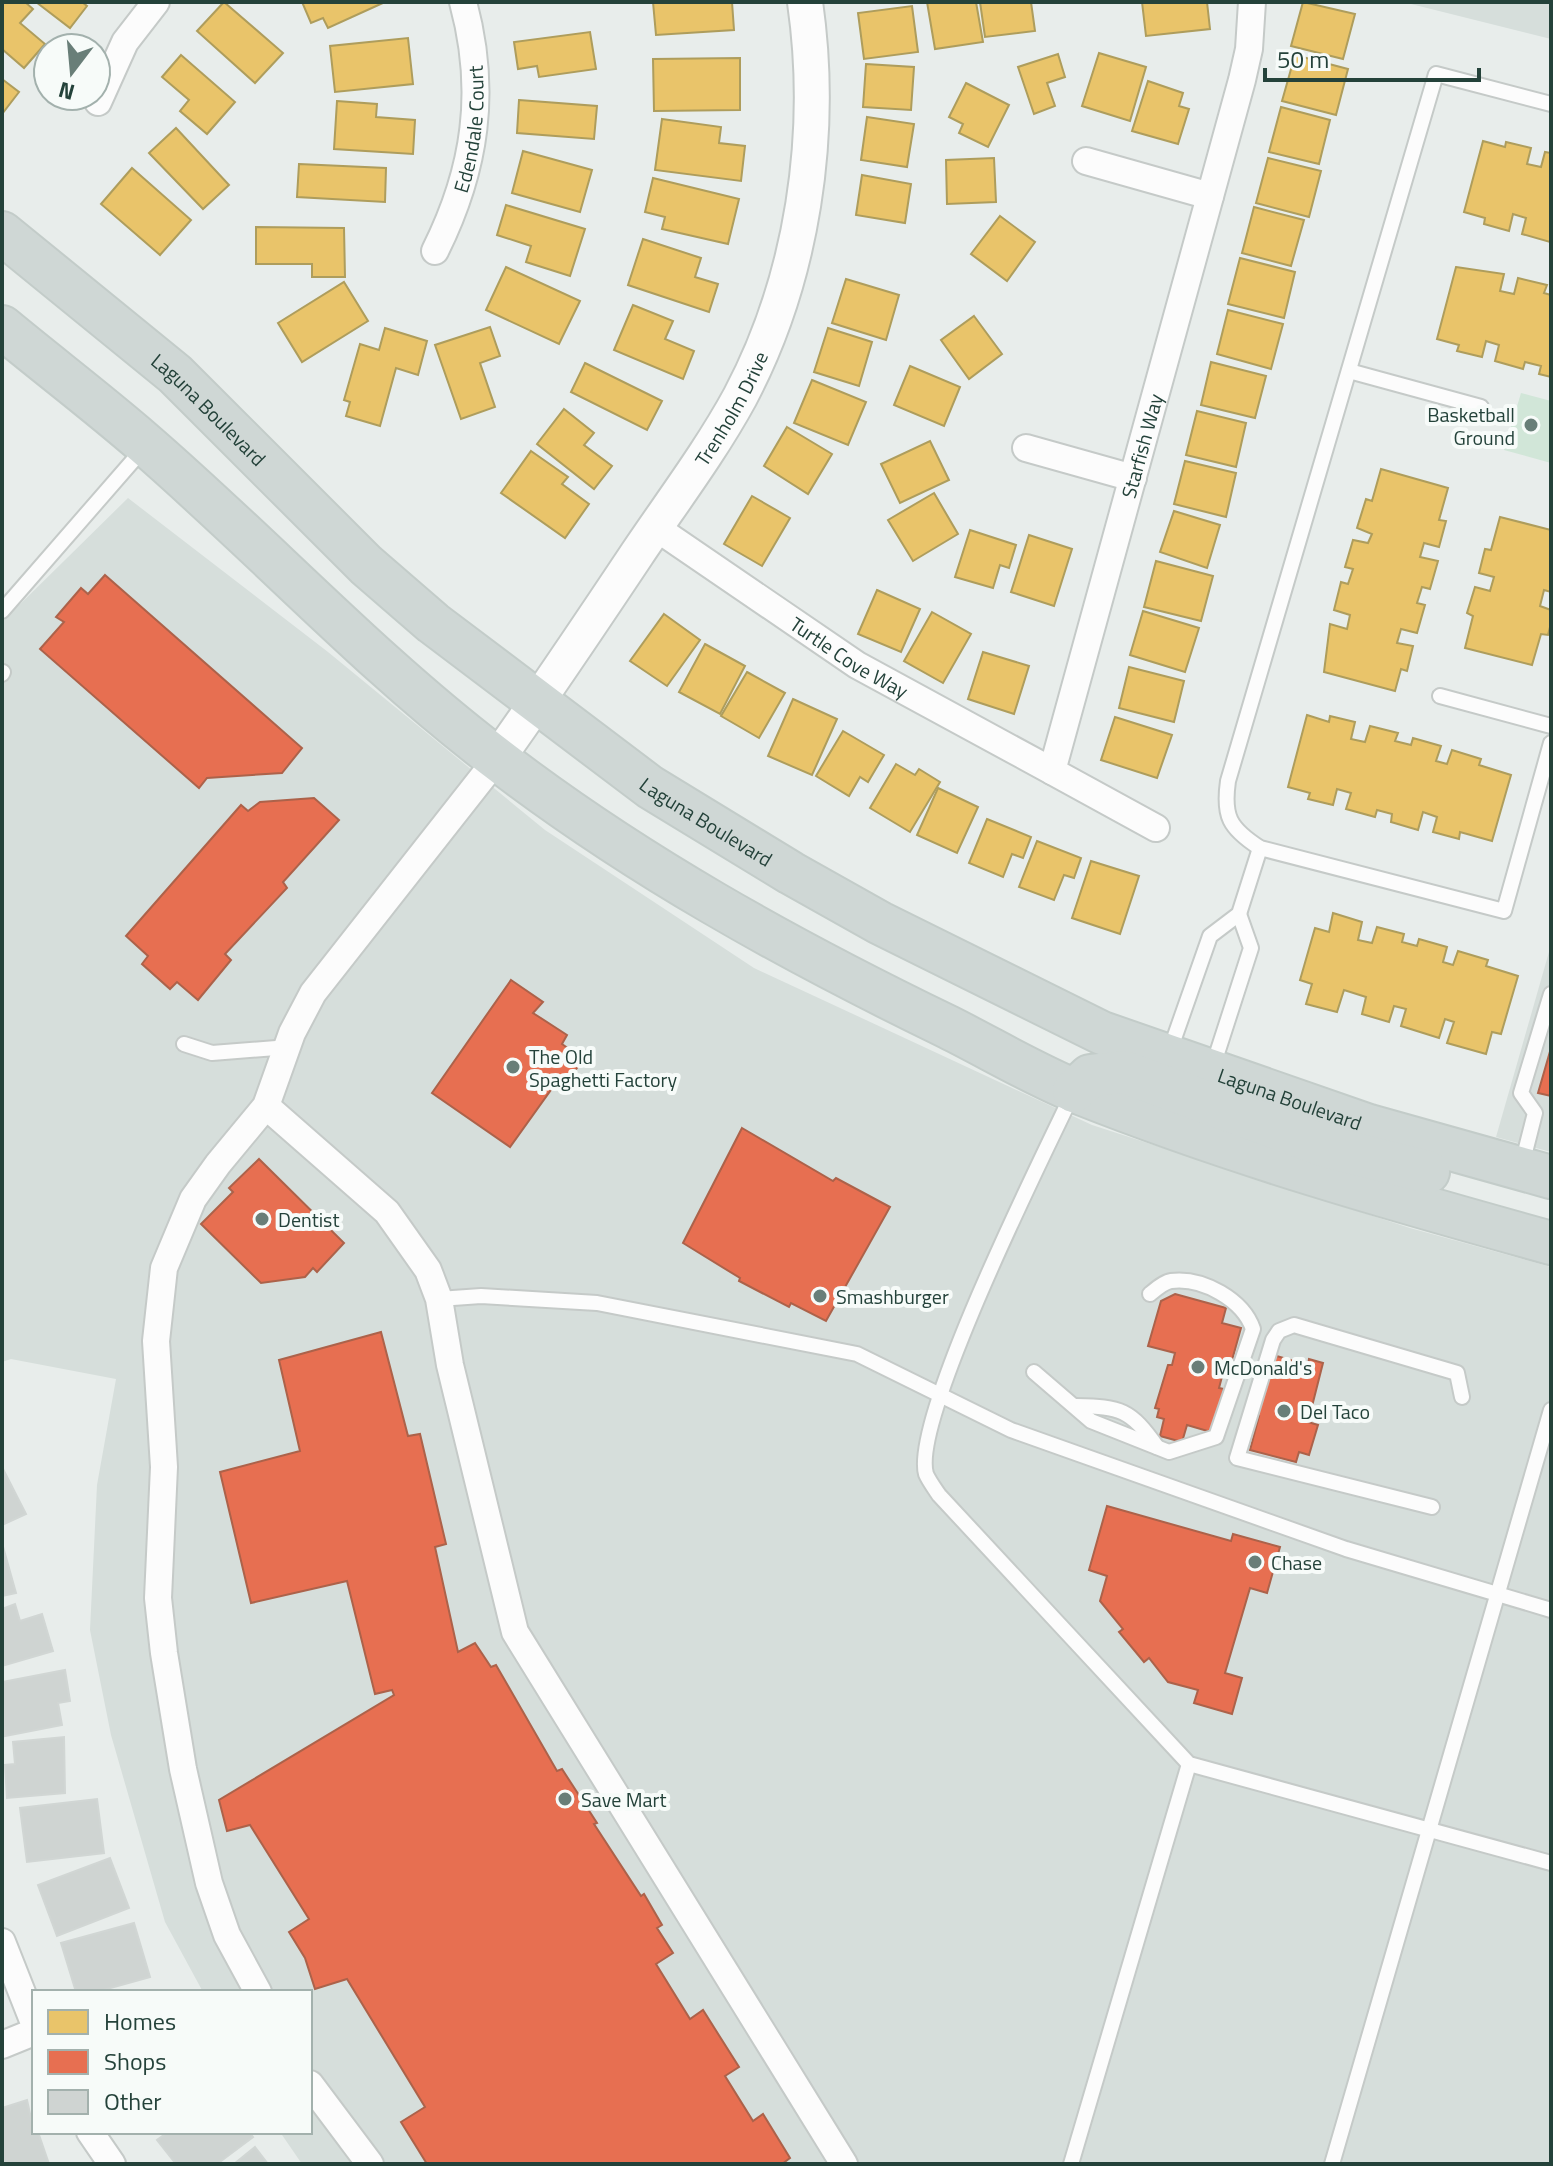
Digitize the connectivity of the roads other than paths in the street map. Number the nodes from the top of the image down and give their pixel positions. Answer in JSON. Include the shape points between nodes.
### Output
{"nodes":[{"id":1,"x":156,"y":2,"type":"edge"},
{"id":2,"x":463,"y":2,"type":"edge"},
{"id":3,"x":805,"y":2,"type":"edge"},
{"id":4,"x":1252,"y":2,"type":"edge"},
{"id":5,"x":112,"y":71,"type":"edge"},
{"id":6,"x":1551,"y":104,"type":"edge"},
{"id":7,"x":1086,"y":161,"type":"dead end"},
{"id":8,"x":1210,"y":196,"type":"junction"},
{"id":9,"x":2,"y":233,"type":"edge"},
{"id":10,"x":435,"y":251,"type":"dead end"},
{"id":11,"x":2,"y":327,"type":"edge"},
{"id":12,"x":1349,"y":371,"type":"junction"},
{"id":13,"x":1481,"y":407,"type":"dead end"},
{"id":14,"x":147,"y":445,"type":"junction"},
{"id":15,"x":1026,"y":448,"type":"dead end"},
{"id":16,"x":1133,"y":478,"type":"junction"},
{"id":17,"x":655,"y":527,"type":"junction"},
{"id":18,"x":2,"y":611,"type":"edge"},
{"id":19,"x":1440,"y":696,"type":"dead end"},
{"id":20,"x":539,"y":700,"type":"junction"},
{"id":21,"x":1551,"y":726,"type":"edge"},
{"id":22,"x":1551,"y":743,"type":"edge"},
{"id":23,"x":497,"y":759,"type":"junction"},
{"id":24,"x":1052,"y":771,"type":"junction"},
{"id":25,"x":1156,"y":828,"type":"dead end"},
{"id":26,"x":1260,"y":848,"type":"junction"},
{"id":27,"x":1239,"y":914,"type":"junction"},
{"id":28,"x":1551,"y":994,"type":"edge"},
{"id":29,"x":184,"y":1044,"type":"dead end"},
{"id":30,"x":289,"y":1047,"type":"junction"},
{"id":31,"x":1168,"y":1057,"type":"junction"},
{"id":32,"x":1211,"y":1073,"type":"junction"},
{"id":33,"x":1074,"y":1091,"type":"junction"},
{"id":34,"x":266,"y":1106,"type":"junction"},
{"id":35,"x":1477,"y":1156,"type":"junction"},
{"id":36,"x":1536,"y":1173,"type":"edge"},
{"id":37,"x":1551,"y":1243,"type":"edge"},
{"id":38,"x":1150,"y":1294,"type":"dead end"},
{"id":39,"x":439,"y":1299,"type":"junction"},
{"id":40,"x":1034,"y":1372,"type":"dead end"},
{"id":41,"x":943,"y":1393,"type":"junction"},
{"id":42,"x":1462,"y":1397,"type":"dead end"},
{"id":43,"x":1076,"y":1406,"type":"junction"},
{"id":44,"x":1551,"y":1410,"type":"edge"},
{"id":45,"x":1157,"y":1447,"type":"junction"},
{"id":46,"x":1432,"y":1507,"type":"dead end"},
{"id":47,"x":1498,"y":1594,"type":"junction"},
{"id":48,"x":1551,"y":1610,"type":"edge"},
{"id":49,"x":1189,"y":1764,"type":"junction"},
{"id":50,"x":1430,"y":1828,"type":"junction"},
{"id":51,"x":1551,"y":1863,"type":"edge"},
{"id":52,"x":2,"y":1942,"type":"edge"},
{"id":53,"x":257,"y":1990,"type":"edge"},
{"id":54,"x":32,"y":2018,"type":"edge"},
{"id":55,"x":32,"y":2033,"type":"edge"},
{"id":56,"x":2,"y":2045,"type":"edge"},
{"id":57,"x":312,"y":2087,"type":"edge"},
{"id":58,"x":91,"y":2134,"type":"edge"},
{"id":59,"x":112,"y":2164,"type":"edge"},
{"id":60,"x":370,"y":2164,"type":"edge"},
{"id":61,"x":844,"y":2164,"type":"edge"},
{"id":62,"x":1071,"y":2164,"type":"edge"},
{"id":63,"x":1332,"y":2164,"type":"edge"}],
"edges":[{"from":1,"to":5,"type":"street","via":[[125,42]]},
{"from":2,"to":10,"type":"street","name":"Edendale Court","via":[[477,67],[476,132],[460,195]]},
{"from":3,"to":17,"type":"street","name":"Trenholm Drive","via":[[811,129],[790,267],[740,396]]},
{"from":4,"to":8,"type":"street","name":"Starfish Way","via":[[1242,80]]},
{"from":6,"to":12,"type":"lane","via":[[1436,74]]},
{"from":7,"to":8,"type":"street"},
{"from":8,"to":16,"type":"street","name":"Starfish Way"},
{"from":9,"to":20,"type":"main road","name":"Laguna Boulevard","via":[[175,374],[366,565],[433,623]]},
{"from":11,"to":14,"type":"main road"},
{"from":12,"to":13,"type":"lane"},
{"from":12,"to":26,"type":"lane","via":[[1228,781],[1224,807],[1231,823]]},
{"from":14,"to":18,"type":"lane"},
{"from":14,"to":23,"type":"main road","via":[[408,688]]},
{"from":15,"to":16,"type":"street"},
{"from":16,"to":24,"type":"street","name":"Starfish Way"},
{"from":17,"to":20,"type":"street","name":"Trenholm Drive"},
{"from":17,"to":24,"type":"street","name":"Turtle Cove Way","via":[[857,665]]},
{"from":19,"to":21,"type":"lane"},
{"from":20,"to":23,"type":"street","name":"Trenholm Drive"},
{"from":20,"to":31,"type":"main road","name":"Laguna Boulevard","via":[[650,787],[803,880],[1102,1033]]},
{"from":22,"to":26,"type":"lane","via":[[1504,911]]},
{"from":23,"to":30,"type":"street","via":[[313,993]]},
{"from":23,"to":33,"type":"main road","via":[[735,916],[852,981]]},
{"from":24,"to":25,"type":"street"},
{"from":26,"to":27,"type":"lane"},
{"from":27,"to":31,"type":"lane","via":[[1210,936]]},
{"from":27,"to":32,"type":"lane","via":[[1251,948]]},
{"from":28,"to":36,"type":"lane","via":[[1521,1093],[1535,1113]]},
{"from":29,"to":30,"type":"lane","via":[[212,1053]]},
{"from":30,"to":34,"type":"street"},
{"from":31,"to":32,"type":"main road","name":"Laguna Boulevard"},
{"from":32,"to":35,"type":"main road","name":"Laguna Boulevard"},
{"from":33,"to":35,"type":"main road","via":[[1090,1076],[1124,1072],[1328,1147],[1436,1174]]},
{"from":33,"to":37,"type":"main road","via":[[1348,1187]]},
{"from":33,"to":41,"type":"lane","via":[[990,1267]]},
{"from":34,"to":39,"type":"street","via":[[387,1212],[416,1249]]},
{"from":34,"to":53,"type":"street","via":[[193,1199],[164,1268],[156,1341],[164,1467],[158,1598],[164,1653],[209,1883],[227,1935]]},
{"from":35,"to":36,"type":"main road","name":"Laguna Boulevard"},
{"from":38,"to":45,"type":"lane","via":[[1168,1281],[1193,1282],[1239,1303],[1253,1329],[1216,1437],[1169,1452]]},
{"from":39,"to":41,"type":"lane","via":[[496,1296],[643,1310],[857,1354]]},
{"from":39,"to":61,"type":"street","via":[[450,1365],[520,1643]]},
{"from":40,"to":43,"type":"lane"},
{"from":41,"to":47,"type":"lane","via":[[1011,1430],[1346,1549]]},
{"from":41,"to":49,"type":"lane","via":[[928,1434],[926,1473],[939,1495]]},
{"from":42,"to":46,"type":"lane","via":[[1457,1373],[1294,1325],[1273,1340],[1237,1458]]},
{"from":43,"to":45,"type":"lane","via":[[1091,1421]]},
{"from":43,"to":45,"type":"lane","via":[[1116,1407],[1139,1421]]},
{"from":44,"to":47,"type":"lane"},
{"from":47,"to":48,"type":"lane"},
{"from":47,"to":50,"type":"lane"},
{"from":49,"to":50,"type":"lane"},
{"from":49,"to":62,"type":"lane"},
{"from":50,"to":51,"type":"lane"},
{"from":50,"to":63,"type":"lane"},
{"from":52,"to":54,"type":"street"},
{"from":55,"to":56,"type":"street"},
{"from":57,"to":60,"type":"street"},
{"from":58,"to":59,"type":"street"}]}
